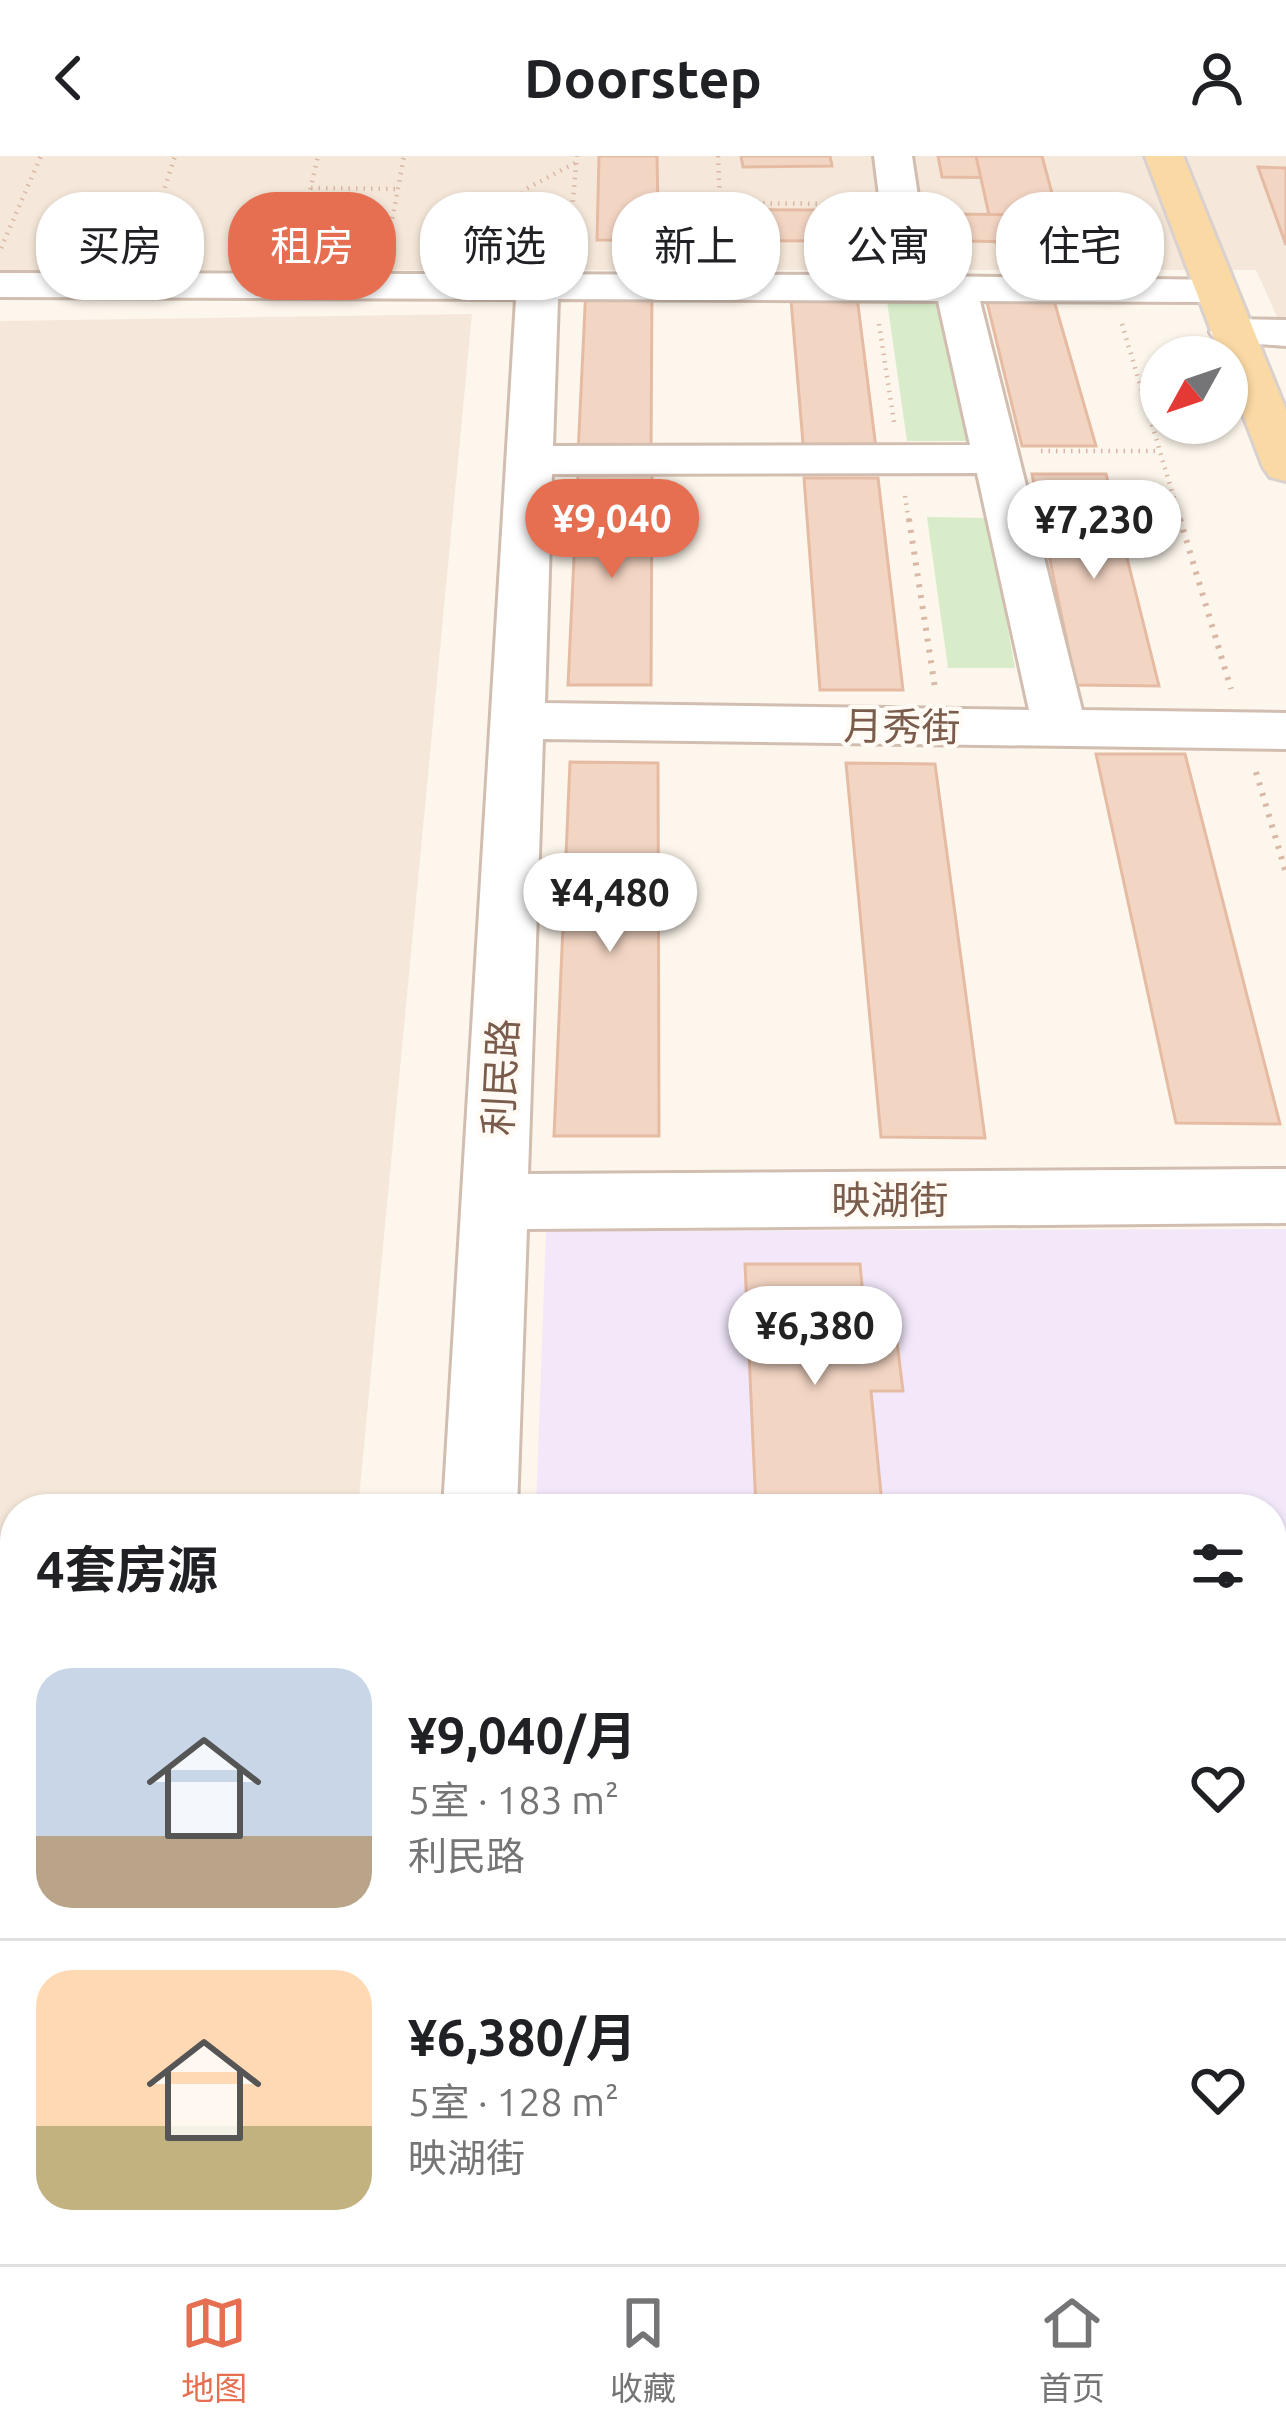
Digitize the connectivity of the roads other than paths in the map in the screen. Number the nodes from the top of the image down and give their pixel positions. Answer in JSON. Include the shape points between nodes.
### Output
{"nodes":[{"id":1,"x":892,"y":156,"type":"edge"},
{"id":2,"x":1164,"y":156,"type":"edge"},
{"id":3,"x":898,"y":192,"type":"edge"},
{"id":4,"x":588,"y":274,"type":"edge"},
{"id":5,"x":420,"y":282,"type":"edge"},
{"id":6,"x":804,"y":283,"type":"edge"},
{"id":7,"x":0,"y":285,"type":"edge"},
{"id":8,"x":972,"y":287,"type":"edge"},
{"id":9,"x":1213,"y":289,"type":"junction"},
{"id":10,"x":553,"y":300,"type":"edge"},
{"id":11,"x":920,"y":300,"type":"edge"},
{"id":12,"x":1232,"y":332,"type":"junction"},
{"id":13,"x":1286,"y":333,"type":"edge"},
{"id":14,"x":995,"y":455,"type":"junction"},
{"id":15,"x":530,"y":460,"type":"junction"},
{"id":16,"x":1286,"y":467,"type":"edge"},
{"id":17,"x":517,"y":722,"type":"junction"},
{"id":18,"x":1060,"y":728,"type":"junction"},
{"id":19,"x":1265,"y":731,"type":"edge"},
{"id":20,"x":1286,"y":1196,"type":"edge"},
{"id":21,"x":494,"y":1202,"type":"junction"},
{"id":22,"x":481,"y":1494,"type":"edge"}],
"edges":[{"from":1,"to":3,"type":"street"},
{"from":2,"to":9,"type":"main road"},
{"from":4,"to":6,"type":"street"},
{"from":5,"to":7,"type":"street"},
{"from":8,"to":9,"type":"street"},
{"from":9,"to":12,"type":"main road"},
{"from":10,"to":15,"type":"street","name":"利民路"},
{"from":11,"to":14,"type":"street"},
{"from":12,"to":13,"type":"street"},
{"from":12,"to":16,"type":"main road"},
{"from":14,"to":15,"type":"street"},
{"from":14,"to":18,"type":"street"},
{"from":15,"to":17,"type":"street","name":"利民路"},
{"from":17,"to":18,"type":"street","name":"月秀街"},
{"from":17,"to":21,"type":"street","name":"利民路"},
{"from":18,"to":19,"type":"street","name":"月秀街"},
{"from":20,"to":21,"type":"street","name":"映湖街"},
{"from":21,"to":22,"type":"street","name":"利民路"}]}
